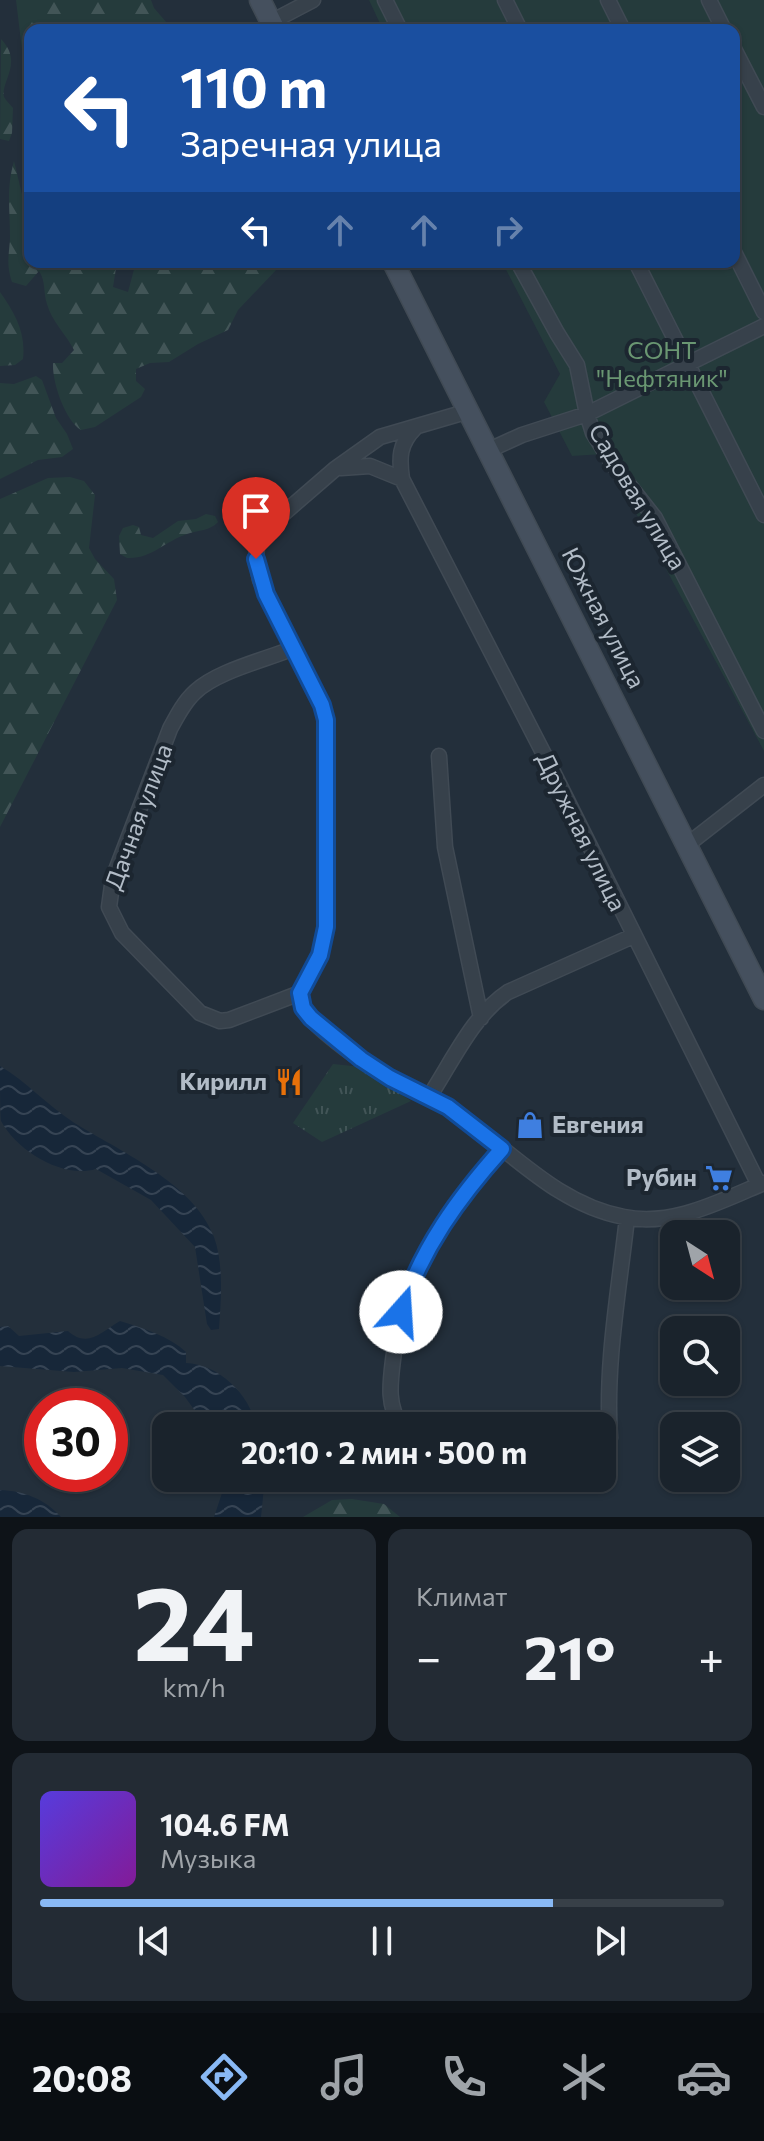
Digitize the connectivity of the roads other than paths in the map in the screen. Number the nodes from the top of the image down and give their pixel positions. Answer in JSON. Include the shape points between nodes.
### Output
{"nodes":[{"id":1,"x":260,"y":0,"type":"edge"},
{"id":2,"x":313,"y":0,"type":"edge"},
{"id":3,"x":385,"y":0,"type":"edge"},
{"id":4,"x":505,"y":0,"type":"edge"},
{"id":5,"x":608,"y":0,"type":"edge"},
{"id":6,"x":709,"y":0,"type":"edge"},
{"id":7,"x":272,"y":24,"type":"edge"},
{"id":8,"x":276,"y":24,"type":"edge"},
{"id":9,"x":397,"y":24,"type":"edge"},
{"id":10,"x":517,"y":24,"type":"edge"},
{"id":11,"x":620,"y":24,"type":"edge"},
{"id":12,"x":721,"y":24,"type":"edge"},
{"id":13,"x":740,"y":61,"type":"edge"},
{"id":14,"x":764,"y":107,"type":"edge"},
{"id":15,"x":740,"y":264,"type":"edge"},
{"id":16,"x":396,"y":268,"type":"edge"},
{"id":17,"x":521,"y":268,"type":"edge"},
{"id":18,"x":639,"y":268,"type":"edge"},
{"id":19,"x":764,"y":312,"type":"edge"},
{"id":20,"x":764,"y":326,"type":"edge"},
{"id":21,"x":688,"y":365,"type":"junction"},
{"id":22,"x":469,"y":411,"type":"junction"},
{"id":23,"x":587,"y":414,"type":"junction"},
{"id":24,"x":415,"y":428,"type":"junction"},
{"id":25,"x":489,"y":450,"type":"junction"},
{"id":26,"x":335,"y":469,"type":"junction"},
{"id":27,"x":402,"y":479,"type":"junction"},
{"id":28,"x":764,"y":515,"type":"edge"},
{"id":29,"x":294,"y":648,"type":"junction"},
{"id":30,"x":764,"y":731,"type":"edge"},
{"id":31,"x":439,"y":756,"type":"dead end"},
{"id":32,"x":764,"y":785,"type":"edge"},
{"id":33,"x":687,"y":845,"type":"junction"},
{"id":34,"x":633,"y":936,"type":"junction"},
{"id":35,"x":300,"y":993,"type":"junction"},
{"id":36,"x":764,"y":999,"type":"edge"},
{"id":37,"x":481,"y":1018,"type":"junction"},
{"id":38,"x":429,"y":1097,"type":"junction"},
{"id":39,"x":502,"y":1149,"type":"junction"},
{"id":40,"x":761,"y":1184,"type":"edge"},
{"id":41,"x":627,"y":1218,"type":"junction"},
{"id":42,"x":394,"y":1412,"type":"edge"},
{"id":43,"x":608,"y":1412,"type":"edge"}],
"edges":[{"from":1,"to":7,"type":"street"},
{"from":2,"to":8,"type":"street"},
{"from":3,"to":9,"type":"street"},
{"from":4,"to":10,"type":"street"},
{"from":5,"to":11,"type":"street"},
{"from":6,"to":12,"type":"street"},
{"from":13,"to":14,"type":"street"},
{"from":15,"to":19,"type":"street"},
{"from":16,"to":22,"type":"street","name":"Южная улица"},
{"from":17,"to":23,"type":"street","name":"Садовая улица","via":[[577,365]]},
{"from":18,"to":21,"type":"street"},
{"from":20,"to":21,"type":"street"},
{"from":21,"to":23,"type":"street"},
{"from":21,"to":28,"type":"street"},
{"from":22,"to":24,"type":"street"},
{"from":22,"to":25,"type":"street","name":"Южная улица"},
{"from":23,"to":25,"type":"street"},
{"from":23,"to":30,"type":"street","name":"Садовая улица","via":[[614,466],[655,518]]},
{"from":24,"to":26,"type":"street","via":[[380,437]]},
{"from":24,"to":27,"type":"street","via":[[400,452]]},
{"from":25,"to":33,"type":"street","name":"Южная улица"},
{"from":26,"to":27,"type":"street","via":[[370,466]]},
{"from":26,"to":29,"type":"street","via":[[276,520],[257,547],[257,569],[266,594]]},
{"from":27,"to":34,"type":"street","name":"Дружная улица"},
{"from":29,"to":35,"type":"street","via":[[322,705],[327,734],[326,927],[320,955]]},
{"from":29,"to":35,"type":"street","name":"Дачная улица","via":[[209,682],[181,708],[113,878],[109,907],[135,949],[210,1019],[229,1020]]},
{"from":31,"to":37,"type":"street","via":[[445,847]]},
{"from":32,"to":33,"type":"street"},
{"from":33,"to":36,"type":"street","name":"Южная улица"},
{"from":34,"to":37,"type":"street","via":[[508,992]]},
{"from":34,"to":40,"type":"street","name":"Дружная улица"},
{"from":35,"to":38,"type":"street","via":[[303,1008],[336,1040],[390,1078]]},
{"from":37,"to":38,"type":"street"},
{"from":38,"to":39,"type":"street"},
{"from":39,"to":41,"type":"street","via":[[571,1198]]},
{"from":39,"to":42,"type":"street","via":[[473,1181],[411,1281],[395,1339],[389,1389]]},
{"from":40,"to":41,"type":"street","via":[[678,1216]]},
{"from":41,"to":43,"type":"street"}]}
